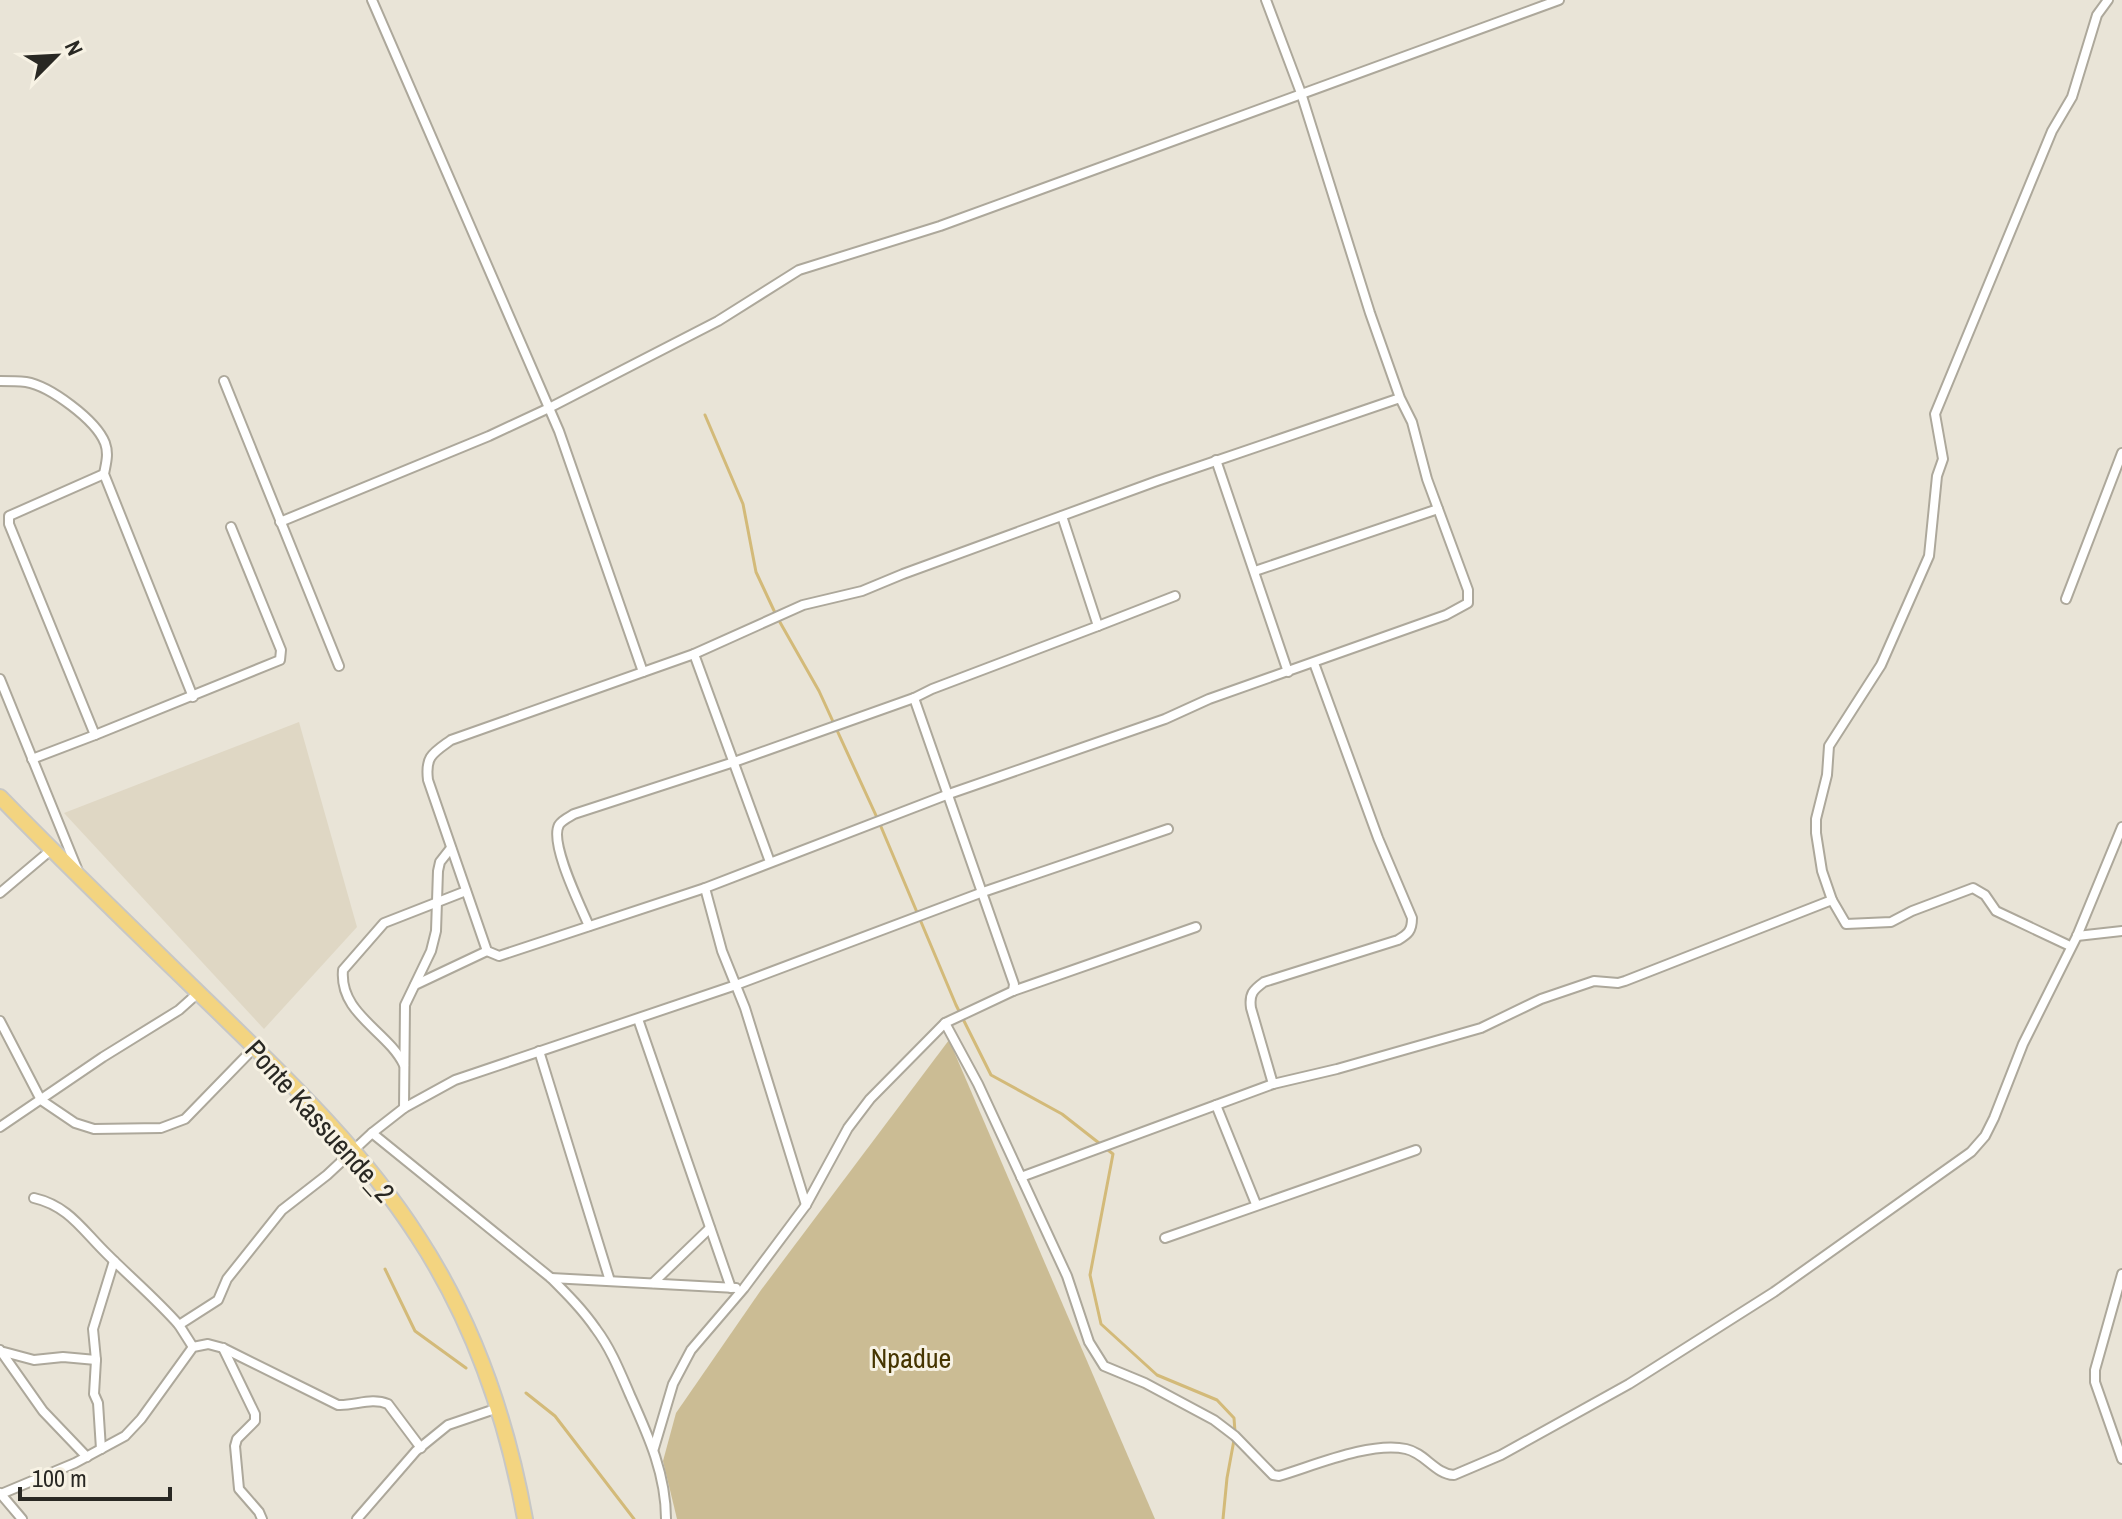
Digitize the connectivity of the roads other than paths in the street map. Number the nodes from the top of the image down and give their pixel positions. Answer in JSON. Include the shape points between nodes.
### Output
{"nodes":[{"id":1,"x":372,"y":0,"type":"edge"},
{"id":2,"x":1266,"y":0,"type":"edge"},
{"id":3,"x":1559,"y":0,"type":"edge"},
{"id":4,"x":2108,"y":0,"type":"edge"},
{"id":5,"x":1301,"y":93,"type":"junction"},
{"id":6,"x":0,"y":381,"type":"edge"},
{"id":7,"x":224,"y":381,"type":"dead end"},
{"id":8,"x":1400,"y":398,"type":"junction"},
{"id":9,"x":549,"y":408,"type":"junction"},
{"id":10,"x":2122,"y":453,"type":"edge"},
{"id":11,"x":1216,"y":460,"type":"junction"},
{"id":12,"x":104,"y":474,"type":"junction"},
{"id":13,"x":1438,"y":509,"type":"junction"},
{"id":14,"x":1062,"y":516,"type":"junction"},
{"id":15,"x":280,"y":522,"type":"junction"},
{"id":16,"x":231,"y":527,"type":"dead end"},
{"id":17,"x":1255,"y":571,"type":"junction"},
{"id":18,"x":1175,"y":596,"type":"dead end"},
{"id":19,"x":2066,"y":599,"type":"dead end"},
{"id":20,"x":1098,"y":626,"type":"junction"},
{"id":21,"x":694,"y":654,"type":"junction"},
{"id":22,"x":1314,"y":663,"type":"junction"},
{"id":23,"x":339,"y":666,"type":"dead end"},
{"id":24,"x":643,"y":672,"type":"junction"},
{"id":25,"x":1288,"y":672,"type":"junction"},
{"id":26,"x":0,"y":679,"type":"edge"},
{"id":27,"x":193,"y":697,"type":"junction"},
{"id":28,"x":914,"y":698,"type":"junction"},
{"id":29,"x":95,"y":735,"type":"junction"},
{"id":30,"x":32,"y":759,"type":"junction"},
{"id":31,"x":734,"y":762,"type":"junction"},
{"id":32,"x":949,"y":794,"type":"junction"},
{"id":33,"x":0,"y":797,"type":"edge"},
{"id":34,"x":2122,"y":827,"type":"edge"},
{"id":35,"x":1168,"y":829,"type":"dead end"},
{"id":36,"x":451,"y":848,"type":"junction"},
{"id":37,"x":51,"y":850,"type":"junction"},
{"id":38,"x":770,"y":862,"type":"junction"},
{"id":39,"x":81,"y":880,"type":"junction"},
{"id":40,"x":705,"y":888,"type":"junction"},
{"id":41,"x":466,"y":891,"type":"junction"},
{"id":42,"x":983,"y":892,"type":"junction"},
{"id":43,"x":0,"y":893,"type":"edge"},
{"id":44,"x":1832,"y":900,"type":"junction"},
{"id":45,"x":437,"y":903,"type":"junction"},
{"id":46,"x":589,"y":926,"type":"junction"},
{"id":47,"x":1196,"y":927,"type":"dead end"},
{"id":48,"x":2122,"y":931,"type":"edge"},
{"id":49,"x":2077,"y":936,"type":"junction"},
{"id":50,"x":2070,"y":946,"type":"junction"},
{"id":51,"x":487,"y":951,"type":"junction"},
{"id":52,"x":414,"y":985,"type":"junction"},
{"id":53,"x":736,"y":985,"type":"junction"},
{"id":54,"x":1013,"y":991,"type":"junction"},
{"id":55,"x":198,"y":993,"type":"junction"},
{"id":56,"x":638,"y":1019,"type":"junction"},
{"id":57,"x":0,"y":1021,"type":"edge"},
{"id":58,"x":945,"y":1023,"type":"junction"},
{"id":59,"x":255,"y":1047,"type":"junction"},
{"id":60,"x":539,"y":1051,"type":"junction"},
{"id":61,"x":404,"y":1065,"type":"junction"},
{"id":62,"x":1273,"y":1084,"type":"junction"},
{"id":63,"x":41,"y":1100,"type":"junction"},
{"id":64,"x":1216,"y":1105,"type":"junction"},
{"id":65,"x":404,"y":1108,"type":"junction"},
{"id":66,"x":0,"y":1127,"type":"edge"},
{"id":67,"x":372,"y":1133,"type":"junction"},
{"id":68,"x":352,"y":1150,"type":"junction"},
{"id":69,"x":1416,"y":1150,"type":"dead end"},
{"id":70,"x":1021,"y":1177,"type":"junction"},
{"id":71,"x":34,"y":1198,"type":"dead end"},
{"id":72,"x":1256,"y":1204,"type":"junction"},
{"id":73,"x":806,"y":1205,"type":"junction"},
{"id":74,"x":710,"y":1228,"type":"junction"},
{"id":75,"x":1165,"y":1238,"type":"dead end"},
{"id":76,"x":114,"y":1261,"type":"junction"},
{"id":77,"x":2122,"y":1274,"type":"edge"},
{"id":78,"x":551,"y":1278,"type":"junction"},
{"id":79,"x":610,"y":1281,"type":"junction"},
{"id":80,"x":653,"y":1283,"type":"junction"},
{"id":81,"x":731,"y":1288,"type":"junction"},
{"id":82,"x":744,"y":1288,"type":"junction"},
{"id":83,"x":179,"y":1325,"type":"junction"},
{"id":84,"x":193,"y":1347,"type":"junction"},
{"id":85,"x":223,"y":1348,"type":"junction"},
{"id":86,"x":1,"y":1352,"type":"edge"},
{"id":87,"x":96,"y":1360,"type":"junction"},
{"id":88,"x":498,"y":1408,"type":"junction"},
{"id":89,"x":421,"y":1448,"type":"junction"},
{"id":90,"x":654,"y":1448,"type":"junction"},
{"id":91,"x":101,"y":1449,"type":"junction"},
{"id":92,"x":87,"y":1457,"type":"junction"},
{"id":93,"x":2122,"y":1459,"type":"edge"},
{"id":94,"x":0,"y":1494,"type":"edge"},
{"id":95,"x":362,"y":1517,"type":"edge"},
{"id":96,"x":22,"y":1519,"type":"edge"},
{"id":97,"x":262,"y":1519,"type":"edge"},
{"id":98,"x":525,"y":1519,"type":"edge"},
{"id":99,"x":666,"y":1519,"type":"edge"}],
"edges":[{"from":1,"to":9,"type":"street"},
{"from":2,"to":5,"type":"street"},
{"from":3,"to":5,"type":"street"},
{"from":4,"to":44,"type":"street","via":[[2097,15],[2072,97],[2052,131],[1935,414],[1943,459],[1929,556],[1881,665],[1829,746],[1816,833]]},
{"from":5,"to":8,"type":"street"},
{"from":5,"to":9,"type":"street","via":[[960,219],[799,270],[718,321]]},
{"from":6,"to":12,"type":"street","via":[[36,385],[82,415],[105,443]]},
{"from":7,"to":15,"type":"street"},
{"from":8,"to":11,"type":"street"},
{"from":8,"to":13,"type":"street"},
{"from":9,"to":15,"type":"street"},
{"from":9,"to":24,"type":"street"},
{"from":10,"to":19,"type":"street"},
{"from":11,"to":14,"type":"street"},
{"from":11,"to":17,"type":"street"},
{"from":12,"to":27,"type":"street"},
{"from":12,"to":29,"type":"street","via":[[9,516]]},
{"from":13,"to":17,"type":"street"},
{"from":13,"to":22,"type":"street","via":[[1468,603]]},
{"from":14,"to":20,"type":"street"},
{"from":14,"to":21,"type":"street","via":[[879,586],[803,605]]},
{"from":15,"to":23,"type":"street"},
{"from":16,"to":27,"type":"street","via":[[281,650],[280,660]]},
{"from":17,"to":25,"type":"street"},
{"from":18,"to":20,"type":"street"},
{"from":20,"to":28,"type":"street"},
{"from":21,"to":24,"type":"street"},
{"from":21,"to":31,"type":"street"},
{"from":22,"to":25,"type":"street"},
{"from":22,"to":62,"type":"street","via":[[1412,927],[1398,940],[1254,989],[1251,1008]]},
{"from":24,"to":36,"type":"street","via":[[451,740],[434,752],[426,765],[428,780]]},
{"from":25,"to":32,"type":"street"},
{"from":26,"to":30,"type":"street"},
{"from":27,"to":29,"type":"street"},
{"from":28,"to":31,"type":"street"},
{"from":28,"to":32,"type":"street"},
{"from":29,"to":30,"type":"street"},
{"from":30,"to":39,"type":"street"},
{"from":31,"to":38,"type":"street"},
{"from":31,"to":46,"type":"street","via":[[574,814],[558,826],[560,852]]},
{"from":32,"to":38,"type":"street"},
{"from":32,"to":42,"type":"street"},
{"from":33,"to":37,"type":"highway","name":"Ponte Kassuende_2"},
{"from":34,"to":49,"type":"street"},
{"from":35,"to":42,"type":"street"},
{"from":36,"to":41,"type":"street"},
{"from":36,"to":45,"type":"street","via":[[440,862]]},
{"from":37,"to":39,"type":"highway","name":"Ponte Kassuende_2"},
{"from":37,"to":43,"type":"street"},
{"from":38,"to":40,"type":"street"},
{"from":39,"to":55,"type":"highway","name":"Ponte Kassuende_2"},
{"from":40,"to":46,"type":"street"},
{"from":40,"to":53,"type":"street"},
{"from":41,"to":45,"type":"street"},
{"from":41,"to":51,"type":"street"},
{"from":42,"to":53,"type":"street"},
{"from":42,"to":54,"type":"street"},
{"from":44,"to":50,"type":"street","via":[[1846,924],[1886,924],[1973,888],[1996,911]]},
{"from":44,"to":62,"type":"street","via":[[1625,981],[1594,981],[1481,1028]]},
{"from":45,"to":52,"type":"street","via":[[431,951]]},
{"from":45,"to":61,"type":"street","via":[[384,923],[343,970],[347,997]]},
{"from":46,"to":51,"type":"street","via":[[499,956]]},
{"from":47,"to":54,"type":"street"},
{"from":48,"to":49,"type":"street"},
{"from":49,"to":50,"type":"street"},
{"from":50,"to":70,"type":"street","via":[[1994,1118],[1971,1152],[1783,1286],[1629,1384],[1454,1475],[1407,1449],[1386,1448],[1273,1475],[1214,1420],[1104,1366],[1089,1342],[1067,1276]]},
{"from":51,"to":52,"type":"street"},
{"from":52,"to":61,"type":"street","via":[[405,1005]]},
{"from":53,"to":56,"type":"street"},
{"from":53,"to":73,"type":"street"},
{"from":54,"to":58,"type":"street"},
{"from":55,"to":59,"type":"highway","name":"Ponte Kassuende_2"},
{"from":55,"to":63,"type":"street"},
{"from":56,"to":60,"type":"street"},
{"from":56,"to":74,"type":"street"},
{"from":57,"to":63,"type":"street"},
{"from":58,"to":70,"type":"street"},
{"from":58,"to":73,"type":"street","via":[[870,1099]]},
{"from":59,"to":63,"type":"street","via":[[185,1119],[161,1128],[94,1129]]},
{"from":59,"to":68,"type":"highway","name":"Ponte Kassuende_2"},
{"from":60,"to":65,"type":"street","via":[[455,1080]]},
{"from":60,"to":79,"type":"street"},
{"from":61,"to":65,"type":"street"},
{"from":62,"to":64,"type":"street"},
{"from":63,"to":66,"type":"street"},
{"from":64,"to":70,"type":"street"},
{"from":64,"to":72,"type":"street"},
{"from":65,"to":67,"type":"street"},
{"from":67,"to":68,"type":"street"},
{"from":67,"to":78,"type":"street"},
{"from":68,"to":83,"type":"street","via":[[282,1210],[227,1279],[218,1300]]},
{"from":68,"to":88,"type":"highway","name":"Ponte Kassuende_2","via":[[418,1236],[445,1282]]},
{"from":69,"to":72,"type":"street"},
{"from":71,"to":76,"type":"street","via":[[49,1201],[76,1219]]},
{"from":72,"to":75,"type":"street"},
{"from":73,"to":82,"type":"street"},
{"from":74,"to":80,"type":"street"},
{"from":74,"to":81,"type":"street"},
{"from":76,"to":83,"type":"street"},
{"from":76,"to":87,"type":"street","via":[[94,1318]]},
{"from":77,"to":93,"type":"street","via":[[2095,1382]]},
{"from":78,"to":79,"type":"street"},
{"from":78,"to":90,"type":"street","via":[[608,1346]]},
{"from":79,"to":80,"type":"street"},
{"from":80,"to":81,"type":"street"},
{"from":81,"to":82,"type":"street"},
{"from":82,"to":90,"type":"street","via":[[681,1365]]},
{"from":83,"to":84,"type":"street"},
{"from":84,"to":85,"type":"street"},
{"from":84,"to":91,"type":"street","via":[[134,1428]]},
{"from":85,"to":89,"type":"street","via":[[338,1405],[388,1404]]},
{"from":85,"to":97,"type":"street","via":[[255,1414],[235,1446],[239,1489]]},
{"from":86,"to":87,"type":"street","via":[[34,1360]]},
{"from":86,"to":92,"type":"street","via":[[43,1411]]},
{"from":87,"to":91,"type":"street"},
{"from":88,"to":89,"type":"street","via":[[448,1425]]},
{"from":88,"to":98,"type":"highway","name":"Ponte Kassuende_2"},
{"from":89,"to":95,"type":"street"},
{"from":90,"to":99,"type":"street"},
{"from":91,"to":92,"type":"street"},
{"from":92,"to":94,"type":"street"},
{"from":94,"to":96,"type":"street"}]}
